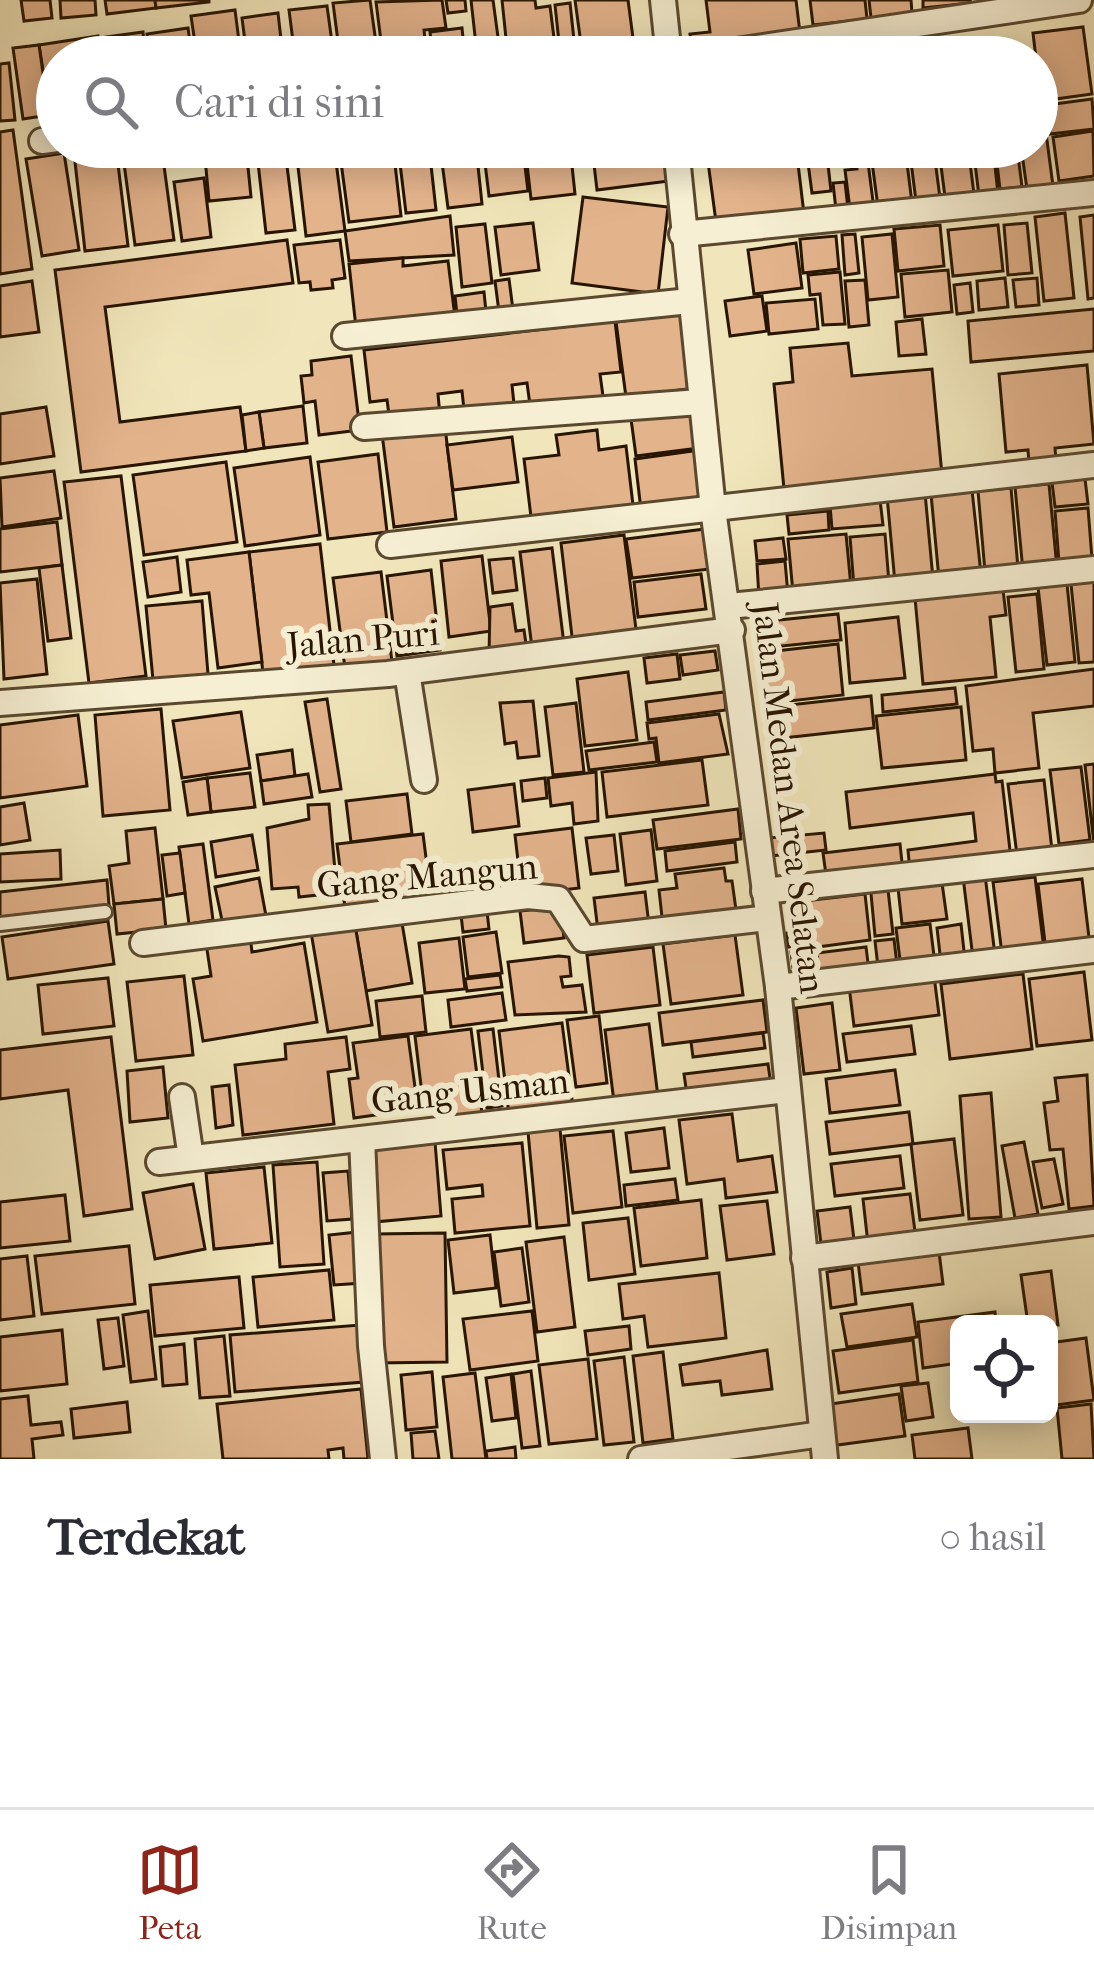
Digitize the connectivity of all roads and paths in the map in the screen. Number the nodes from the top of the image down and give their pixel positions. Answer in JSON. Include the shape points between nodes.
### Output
{"nodes":[{"id":1,"x":663,"y":0,"type":"edge"},
{"id":2,"x":1079,"y":0,"type":"edge"},
{"id":3,"x":667,"y":36,"type":"edge"},
{"id":4,"x":837,"y":36,"type":"edge"},
{"id":5,"x":677,"y":168,"type":"edge"},
{"id":6,"x":1094,"y":193,"type":"edge"},
{"id":7,"x":682,"y":234,"type":"junction"},
{"id":8,"x":690,"y":301,"type":"junction"},
{"id":9,"x":345,"y":336,"type":"dead end"},
{"id":10,"x":700,"y":402,"type":"junction"},
{"id":11,"x":364,"y":427,"type":"dead end"},
{"id":12,"x":1094,"y":465,"type":"edge"},
{"id":13,"x":712,"y":509,"type":"junction"},
{"id":14,"x":390,"y":545,"type":"dead end"},
{"id":15,"x":1094,"y":569,"type":"edge"},
{"id":16,"x":730,"y":618,"type":"junction"},
{"id":17,"x":407,"y":672,"type":"junction"},
{"id":18,"x":0,"y":704,"type":"edge"},
{"id":19,"x":424,"y":780,"type":"dead end"},
{"id":20,"x":1094,"y":855,"type":"edge"},
{"id":21,"x":764,"y":891,"type":"junction"},
{"id":22,"x":105,"y":912,"type":"dead end"},
{"id":23,"x":768,"y":917,"type":"junction"},
{"id":24,"x":0,"y":924,"type":"edge"},
{"id":25,"x":143,"y":943,"type":"dead end"},
{"id":26,"x":1094,"y":950,"type":"edge"},
{"id":27,"x":778,"y":987,"type":"junction"},
{"id":28,"x":787,"y":1090,"type":"junction"},
{"id":29,"x":182,"y":1097,"type":"dead end"},
{"id":30,"x":362,"y":1139,"type":"junction"},
{"id":31,"x":191,"y":1158,"type":"junction"},
{"id":32,"x":159,"y":1162,"type":"dead end"},
{"id":33,"x":1094,"y":1222,"type":"edge"},
{"id":34,"x":804,"y":1258,"type":"junction"},
{"id":35,"x":824,"y":1446,"type":"edge"},
{"id":36,"x":383,"y":1459,"type":"edge"},
{"id":37,"x":641,"y":1459,"type":"edge"}],
"edges":[{"from":1,"to":3,"type":"street"},
{"from":2,"to":4,"type":"street"},
{"from":5,"to":7,"type":"street","name":"Jalan Medan Area Selatan"},
{"from":6,"to":7,"type":"street"},
{"from":7,"to":8,"type":"street","name":"Jalan Medan Area Selatan"},
{"from":8,"to":9,"type":"street"},
{"from":8,"to":10,"type":"street","name":"Jalan Medan Area Selatan"},
{"from":10,"to":11,"type":"street"},
{"from":10,"to":13,"type":"street","name":"Jalan Medan Area Selatan"},
{"from":12,"to":13,"type":"street"},
{"from":13,"to":14,"type":"street"},
{"from":13,"to":16,"type":"street","name":"Jalan Medan Area Selatan"},
{"from":15,"to":16,"type":"street","name":"Jalan Puri"},
{"from":16,"to":17,"type":"street","name":"Jalan Puri"},
{"from":16,"to":21,"type":"street","name":"Jalan Medan Area Selatan"},
{"from":17,"to":18,"type":"street","name":"Jalan Puri"},
{"from":17,"to":19,"type":"street"},
{"from":20,"to":21,"type":"street"},
{"from":21,"to":23,"type":"street","name":"Jalan Medan Area Selatan"},
{"from":22,"to":24,"type":"lane"},
{"from":23,"to":25,"type":"street","name":"Gang Mangun","via":[[584,939],[558,899],[528,896]]},
{"from":23,"to":27,"type":"street","name":"Jalan Medan Area Selatan"},
{"from":26,"to":27,"type":"street"},
{"from":27,"to":28,"type":"street","name":"Jalan Medan Area Selatan"},
{"from":28,"to":30,"type":"street","name":"Gang Usman"},
{"from":28,"to":34,"type":"street","name":"Jalan Medan Area Selatan"},
{"from":29,"to":31,"type":"street"},
{"from":30,"to":31,"type":"street","name":"Gang Usman"},
{"from":30,"to":36,"type":"street"},
{"from":31,"to":32,"type":"street","name":"Gang Usman"},
{"from":33,"to":34,"type":"street"},
{"from":34,"to":35,"type":"street","name":"Jalan Medan Area Selatan"},
{"from":35,"to":37,"type":"street"}]}
